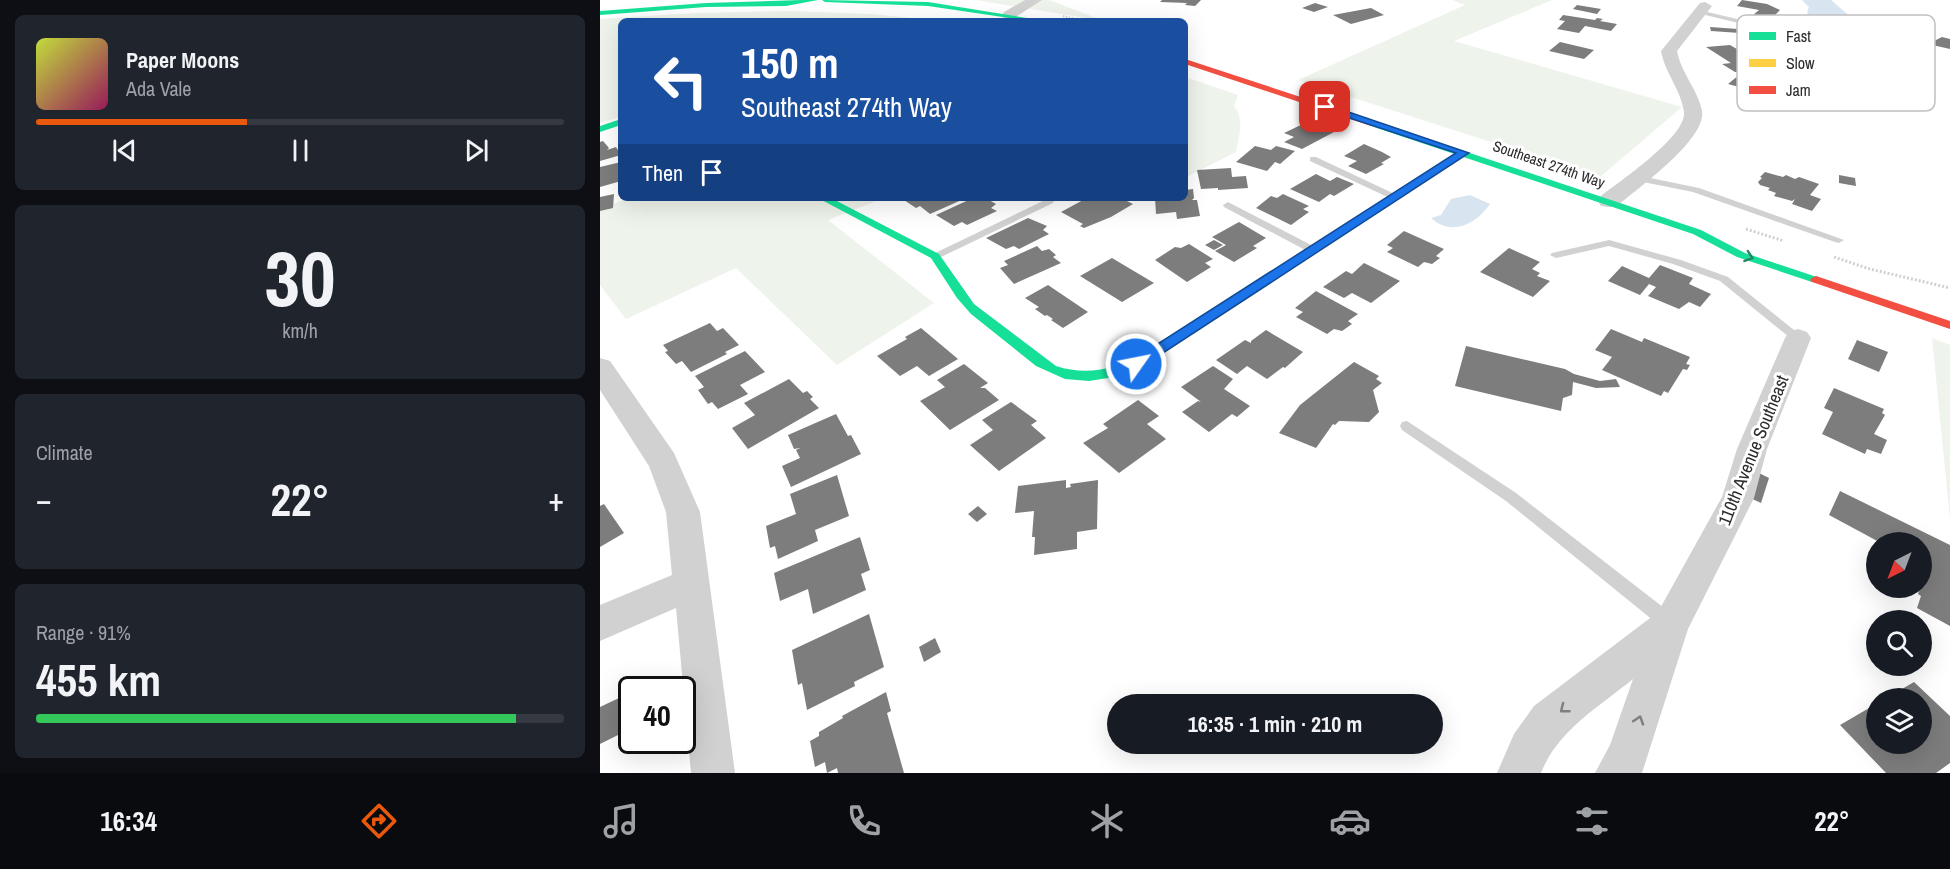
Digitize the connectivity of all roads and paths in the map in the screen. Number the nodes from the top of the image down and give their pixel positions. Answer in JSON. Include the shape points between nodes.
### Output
{"nodes":[{"id":1,"x":692,"y":0,"type":"edge"},
{"id":2,"x":815,"y":0,"type":"edge"},
{"id":3,"x":825,"y":0,"type":"edge"},
{"id":4,"x":1035,"y":0,"type":"edge"},
{"id":5,"x":600,"y":7,"type":"edge"},
{"id":6,"x":1702,"y":9,"type":"joint"},
{"id":7,"x":600,"y":12,"type":"edge"},
{"id":8,"x":1009,"y":15,"type":"junction"},
{"id":9,"x":1026,"y":18,"type":"edge"},
{"id":10,"x":1737,"y":18,"type":"edge"},
{"id":11,"x":1188,"y":62,"type":"edge"},
{"id":12,"x":618,"y":123,"type":"edge"},
{"id":13,"x":600,"y":129,"type":"edge"},
{"id":14,"x":1464,"y":153,"type":"junction"},
{"id":15,"x":1313,"y":159,"type":"dead end"},
{"id":16,"x":1636,"y":178,"type":"junction"},
{"id":17,"x":1396,"y":197,"type":"junction"},
{"id":18,"x":829,"y":201,"type":"edge"},
{"id":19,"x":1049,"y":201,"type":"dead end"},
{"id":20,"x":1609,"y":201,"type":"junction"},
{"id":21,"x":1228,"y":205,"type":"dead end"},
{"id":22,"x":1697,"y":232,"type":"junction"},
{"id":23,"x":1741,"y":238,"type":"dead end"},
{"id":24,"x":1839,"y":240,"type":"dead end"},
{"id":25,"x":1313,"y":250,"type":"junction"},
{"id":26,"x":1556,"y":255,"type":"dead end"},
{"id":27,"x":935,"y":256,"type":"junction"},
{"id":28,"x":1950,"y":325,"type":"edge"},
{"id":29,"x":1798,"y":338,"type":"joint"},
{"id":30,"x":600,"y":368,"type":"edge"},
{"id":31,"x":1407,"y":426,"type":"dead end"},
{"id":32,"x":691,"y":584,"type":"junction"},
{"id":33,"x":600,"y":623,"type":"edge"},
{"id":34,"x":1671,"y":624,"type":"junction"},
{"id":35,"x":713,"y":773,"type":"edge"},
{"id":36,"x":1519,"y":773,"type":"edge"},
{"id":37,"x":1617,"y":773,"type":"edge"}],
"edges":[{"from":1,"to":5,"type":"main road"},
{"from":2,"to":7,"type":"main road"},
{"from":3,"to":8,"type":"main road","via":[[928,4]]},
{"from":4,"to":8,"type":"street"},
{"from":6,"to":10,"type":"lane"},
{"from":6,"to":16,"type":"street","via":[[1669,51],[1675,76],[1694,113],[1692,124]]},
{"from":8,"to":9,"type":"main road"},
{"from":11,"to":14,"type":"main road","name":"Southeast 274th Way"},
{"from":12,"to":13,"type":"main road"},
{"from":14,"to":17,"type":"main road"},
{"from":14,"to":20,"type":"main road","name":"Southeast 274th Way"},
{"from":15,"to":17,"type":"lane"},
{"from":16,"to":20,"type":"street"},
{"from":16,"to":24,"type":"lane","via":[[1695,190]]},
{"from":17,"to":25,"type":"main road"},
{"from":18,"to":27,"type":"main road"},
{"from":19,"to":27,"type":"lane"},
{"from":20,"to":22,"type":"main road","name":"Southeast 274th Way"},
{"from":21,"to":25,"type":"lane"},
{"from":22,"to":23,"type":"main road","name":"Southeast 274th Way"},
{"from":22,"to":28,"type":"main road","name":"Southeast 274th Way","one_way":true,"via":[[1741,255]]},
{"from":25,"to":27,"type":"main road","via":[[1136,364],[1083,377],[1050,369],[966,303],[946,266]]},
{"from":26,"to":29,"type":"lane","via":[[1609,243],[1677,262],[1724,279]]},
{"from":29,"to":34,"type":"street","name":"110th Avenue Southeast","via":[[1752,449],[1738,498]]},
{"from":30,"to":32,"type":"street","via":[[663,462],[683,512]]},
{"from":31,"to":34,"type":"lane","via":[[1511,497]]},
{"from":32,"to":33,"type":"street"},
{"from":32,"to":35,"type":"street"},
{"from":34,"to":36,"type":"street","name":"110th Avenue Southeast","one_way":true,"via":[[1549,721],[1529,749]]},
{"from":37,"to":34,"type":"street","name":"110th Avenue Southeast","one_way":true,"via":[[1627,757]]}]}
